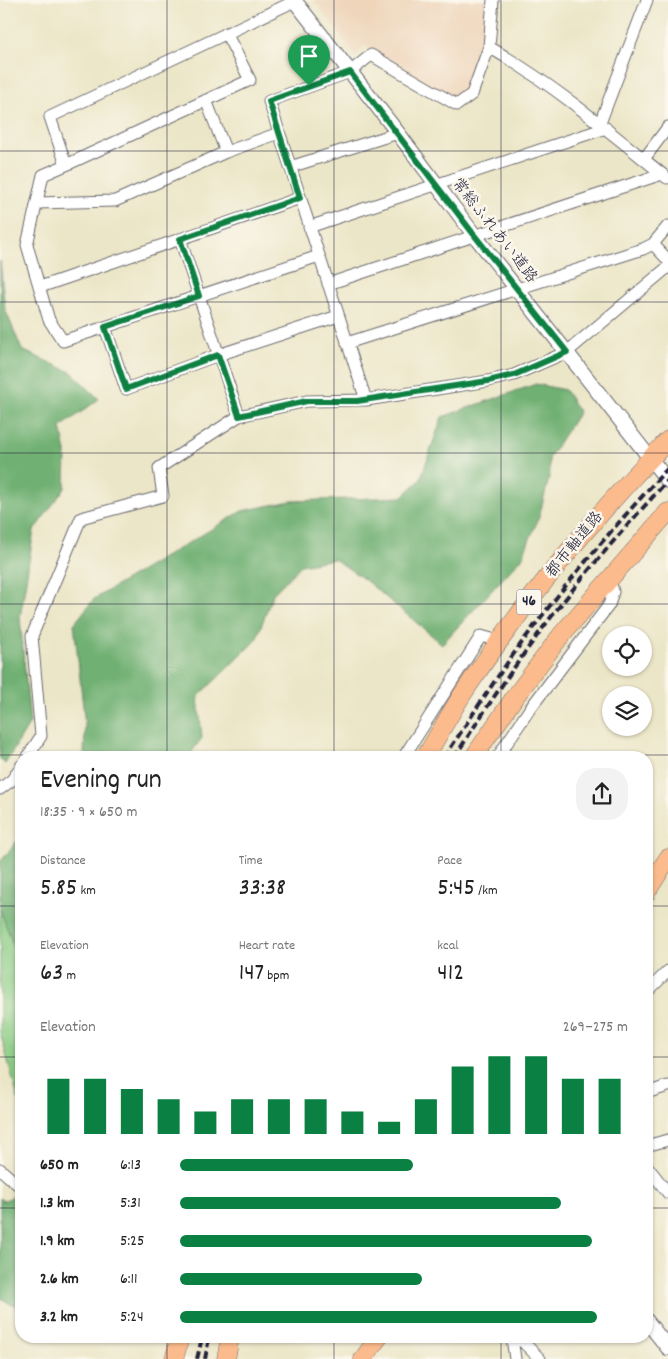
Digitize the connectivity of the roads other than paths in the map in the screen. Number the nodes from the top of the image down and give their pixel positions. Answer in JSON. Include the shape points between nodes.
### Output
{"nodes":[{"id":1,"x":294,"y":0,"type":"edge"},
{"id":2,"x":493,"y":0,"type":"edge"},
{"id":3,"x":646,"y":0,"type":"edge"},
{"id":4,"x":226,"y":33,"type":"junction"},
{"id":5,"x":489,"y":47,"type":"junction"},
{"id":6,"x":350,"y":72,"type":"junction"},
{"id":7,"x":206,"y":100,"type":"junction"},
{"id":8,"x":603,"y":126,"type":"junction"},
{"id":9,"x":668,"y":127,"type":"edge"},
{"id":10,"x":279,"y":132,"type":"junction"},
{"id":11,"x":398,"y":133,"type":"junction"},
{"id":12,"x":226,"y":152,"type":"junction"},
{"id":13,"x":644,"y":159,"type":"junction"},
{"id":14,"x":66,"y":165,"type":"junction"},
{"id":15,"x":290,"y":167,"type":"junction"},
{"id":16,"x":665,"y":176,"type":"edge"},
{"id":17,"x":436,"y":184,"type":"junction"},
{"id":18,"x":300,"y":198,"type":"junction"},
{"id":19,"x":37,"y":203,"type":"junction"},
{"id":20,"x":668,"y":226,"type":"edge"},
{"id":21,"x":310,"y":227,"type":"junction"},
{"id":22,"x":475,"y":236,"type":"junction"},
{"id":23,"x":180,"y":239,"type":"junction"},
{"id":24,"x":653,"y":244,"type":"junction"},
{"id":25,"x":319,"y":256,"type":"junction"},
{"id":26,"x":668,"y":260,"type":"edge"},
{"id":27,"x":668,"y":267,"type":"edge"},
{"id":28,"x":328,"y":284,"type":"junction"},
{"id":29,"x":40,"y":286,"type":"junction"},
{"id":30,"x":516,"y":289,"type":"junction"},
{"id":31,"x":199,"y":296,"type":"junction"},
{"id":32,"x":338,"y":316,"type":"junction"},
{"id":33,"x":105,"y":327,"type":"junction"},
{"id":34,"x":347,"y":343,"type":"junction"},
{"id":35,"x":567,"y":352,"type":"junction"},
{"id":36,"x":218,"y":355,"type":"junction"},
{"id":37,"x":366,"y":400,"type":"junction"},
{"id":38,"x":239,"y":416,"type":"junction"},
{"id":39,"x":668,"y":440,"type":"edge"},
{"id":40,"x":650,"y":458,"type":"junction"},
{"id":41,"x":668,"y":481,"type":"edge"},
{"id":42,"x":668,"y":512,"type":"edge"},
{"id":43,"x":610,"y":579,"type":"junction"},
{"id":44,"x":499,"y":642,"type":"junction"},
{"id":45,"x":31,"y":751,"type":"edge"},
{"id":46,"x":407,"y":751,"type":"edge"},
{"id":47,"x":428,"y":751,"type":"edge"},
{"id":48,"x":478,"y":751,"type":"edge"},
{"id":49,"x":502,"y":751,"type":"edge"},
{"id":50,"x":15,"y":775,"type":"edge"},
{"id":51,"x":0,"y":789,"type":"edge"},
{"id":52,"x":668,"y":858,"type":"edge"},
{"id":53,"x":653,"y":882,"type":"edge"},
{"id":54,"x":668,"y":971,"type":"edge"},
{"id":55,"x":653,"y":986,"type":"edge"},
{"id":56,"x":668,"y":1086,"type":"edge"},
{"id":57,"x":653,"y":1091,"type":"edge"},
{"id":58,"x":668,"y":1140,"type":"edge"},
{"id":59,"x":653,"y":1144,"type":"edge"},
{"id":60,"x":0,"y":1169,"type":"edge"},
{"id":61,"x":653,"y":1174,"type":"edge"},
{"id":62,"x":15,"y":1182,"type":"edge"},
{"id":63,"x":668,"y":1193,"type":"edge"},
{"id":64,"x":653,"y":1329,"type":"edge"},
{"id":65,"x":179,"y":1343,"type":"edge"},
{"id":66,"x":229,"y":1343,"type":"edge"},
{"id":67,"x":374,"y":1343,"type":"edge"},
{"id":68,"x":513,"y":1343,"type":"edge"},
{"id":69,"x":524,"y":1343,"type":"edge"},
{"id":70,"x":668,"y":1348,"type":"edge"},
{"id":71,"x":174,"y":1359,"type":"edge"},
{"id":72,"x":226,"y":1359,"type":"edge"},
{"id":73,"x":362,"y":1359,"type":"edge"},
{"id":74,"x":515,"y":1359,"type":"edge"},
{"id":75,"x":540,"y":1359,"type":"edge"}],
"edges":[{"from":1,"to":4,"type":"street"},
{"from":1,"to":6,"type":"street","name":"常総ふれあい道路"},
{"from":2,"to":5,"type":"street"},
{"from":3,"to":8,"type":"street"},
{"from":4,"to":7,"type":"street","via":[[250,80]]},
{"from":4,"to":14,"type":"street","via":[[50,117]]},
{"from":5,"to":6,"type":"street","via":[[472,94],[457,105],[371,55]]},
{"from":5,"to":8,"type":"street"},
{"from":6,"to":10,"type":"street","via":[[269,101]]},
{"from":6,"to":11,"type":"street","name":"常総ふれあい道路"},
{"from":7,"to":12,"type":"street"},
{"from":7,"to":14,"type":"street"},
{"from":8,"to":13,"type":"street"},
{"from":8,"to":17,"type":"street"},
{"from":9,"to":13,"type":"street"},
{"from":10,"to":12,"type":"street"},
{"from":10,"to":15,"type":"street"},
{"from":11,"to":15,"type":"street"},
{"from":11,"to":17,"type":"street","name":"常総ふれあい道路"},
{"from":12,"to":19,"type":"street","via":[[115,201]]},
{"from":13,"to":16,"type":"street"},
{"from":14,"to":19,"type":"street","via":[[43,175]]},
{"from":15,"to":18,"type":"street"},
{"from":16,"to":22,"type":"street"},
{"from":17,"to":21,"type":"street"},
{"from":17,"to":22,"type":"street","name":"常総ふれあい道路"},
{"from":18,"to":21,"type":"street"},
{"from":18,"to":23,"type":"street"},
{"from":19,"to":29,"type":"street","via":[[28,245]]},
{"from":20,"to":24,"type":"street"},
{"from":21,"to":25,"type":"street"},
{"from":22,"to":28,"type":"street"},
{"from":22,"to":30,"type":"street","name":"常総ふれあい道路"},
{"from":23,"to":29,"type":"street"},
{"from":23,"to":31,"type":"street"},
{"from":24,"to":26,"type":"street"},
{"from":24,"to":30,"type":"street"},
{"from":25,"to":28,"type":"street"},
{"from":25,"to":31,"type":"street"},
{"from":27,"to":35,"type":"street"},
{"from":28,"to":32,"type":"street"},
{"from":29,"to":33,"type":"street","via":[[49,320],[63,341]]},
{"from":30,"to":34,"type":"street"},
{"from":30,"to":35,"type":"street","name":"常総ふれあい道路"},
{"from":31,"to":33,"type":"street"},
{"from":31,"to":36,"type":"street"},
{"from":32,"to":34,"type":"street"},
{"from":32,"to":36,"type":"street"},
{"from":33,"to":36,"type":"street","via":[[126,389]]},
{"from":34,"to":37,"type":"street"},
{"from":35,"to":37,"type":"street","via":[[514,375]]},
{"from":35,"to":40,"type":"street","name":"常総ふれあい道路"},
{"from":36,"to":38,"type":"street"},
{"from":37,"to":38,"type":"street","via":[[307,401]]},
{"from":38,"to":45,"type":"street","via":[[159,468],[163,496],[81,518],[32,636],[41,736]]},
{"from":39,"to":40,"type":"main road","name":"都市軸道路","number":"46"},
{"from":40,"to":41,"type":"street","name":"常総ふれあい道路"},
{"from":40,"to":44,"type":"main road","name":"都市軸道路","number":"46","via":[[593,522]]},
{"from":42,"to":43,"type":"main road"},
{"from":43,"to":48,"type":"main road","via":[[562,634]]},
{"from":43,"to":49,"type":"street","via":[[613,592],[610,605]]},
{"from":44,"to":46,"type":"street","via":[[481,636]]},
{"from":44,"to":47,"type":"main road","name":"都市軸道路","number":"46"},
{"from":50,"to":51,"type":"street"},
{"from":52,"to":53,"type":"main road"},
{"from":54,"to":55,"type":"street"},
{"from":56,"to":57,"type":"street"},
{"from":58,"to":59,"type":"street"},
{"from":60,"to":62,"type":"street"},
{"from":61,"to":63,"type":"street"},
{"from":64,"to":70,"type":"street"},
{"from":65,"to":71,"type":"main road"},
{"from":66,"to":72,"type":"main road"},
{"from":67,"to":73,"type":"main road"},
{"from":68,"to":74,"type":"street"},
{"from":69,"to":75,"type":"street"}]}
